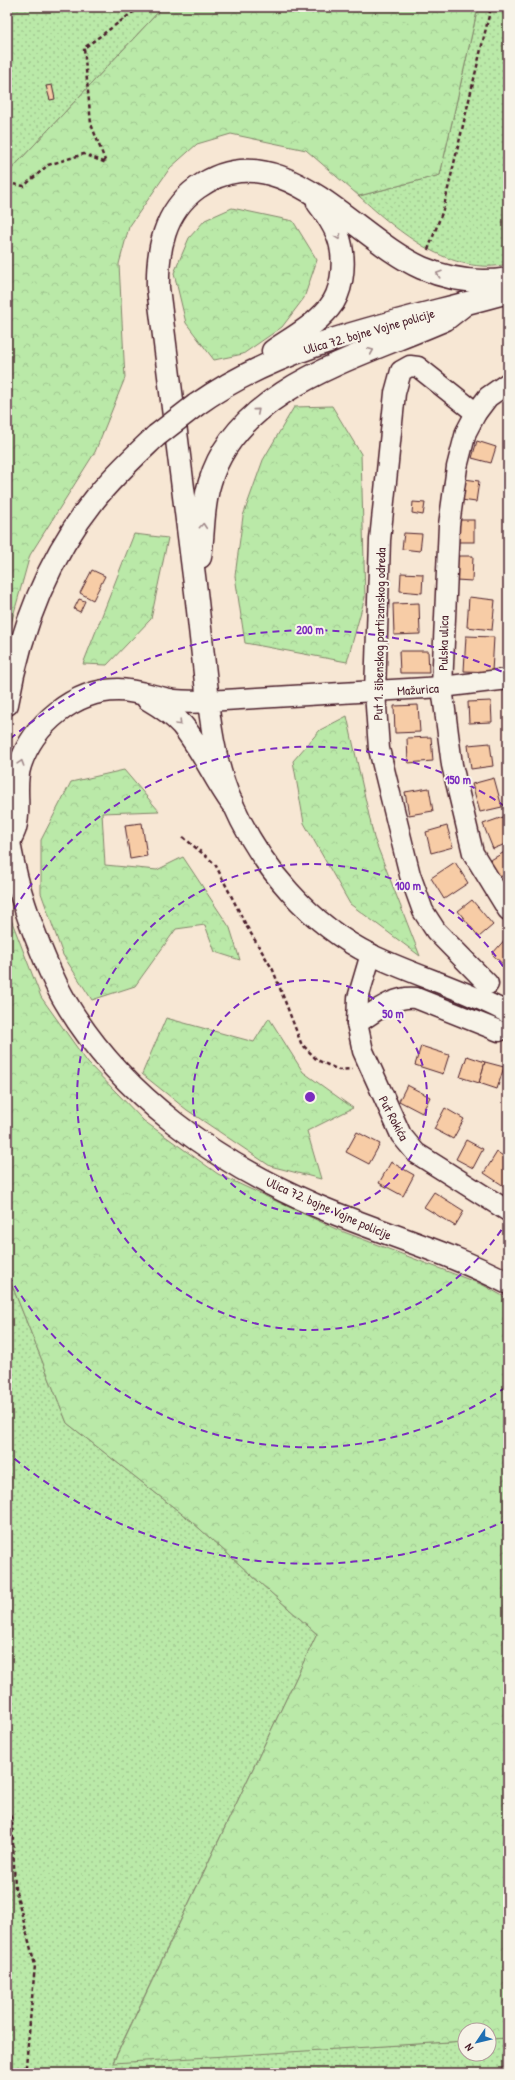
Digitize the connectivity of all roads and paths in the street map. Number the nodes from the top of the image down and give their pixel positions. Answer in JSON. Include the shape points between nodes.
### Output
{"nodes":[{"id":1,"x":140,"y":7,"type":"edge"},
{"id":2,"x":491,"y":7,"type":"edge"},
{"id":3,"x":7,"y":183,"type":"edge"},
{"id":4,"x":311,"y":192,"type":"junction"},
{"id":5,"x":422,"y":268,"type":"junction"},
{"id":6,"x":508,"y":279,"type":"edge"},
{"id":7,"x":508,"y":292,"type":"edge"},
{"id":8,"x":465,"y":304,"type":"junction"},
{"id":9,"x":245,"y":374,"type":"junction"},
{"id":10,"x":508,"y":383,"type":"edge"},
{"id":11,"x":476,"y":413,"type":"junction"},
{"id":12,"x":196,"y":592,"type":"junction"},
{"id":13,"x":508,"y":679,"type":"edge"},
{"id":14,"x":442,"y":687,"type":"junction"},
{"id":15,"x":137,"y":692,"type":"junction"},
{"id":16,"x":376,"y":692,"type":"junction"},
{"id":17,"x":208,"y":701,"type":"junction"},
{"id":18,"x":7,"y":704,"type":"edge"},
{"id":19,"x":232,"y":803,"type":"junction"},
{"id":20,"x":8,"y":833,"type":"edge"},
{"id":21,"x":183,"y":837,"type":"dead end"},
{"id":22,"x":508,"y":910,"type":"edge"},
{"id":23,"x":371,"y":954,"type":"junction"},
{"id":24,"x":488,"y":984,"type":"dead end"},
{"id":25,"x":508,"y":1013,"type":"edge"},
{"id":26,"x":357,"y":1023,"type":"junction"},
{"id":27,"x":499,"y":1032,"type":"dead end"},
{"id":28,"x":370,"y":1068,"type":"junction"},
{"id":29,"x":508,"y":1211,"type":"edge"},
{"id":30,"x":508,"y":1283,"type":"edge"},
{"id":31,"x":7,"y":1809,"type":"edge"},
{"id":32,"x":22,"y":2073,"type":"edge"}],
"edges":[{"from":1,"to":3,"type":"path","via":[[84,48],[91,124],[106,163],[84,154],[48,165],[24,186]]},
{"from":2,"to":5,"type":"path","via":[[443,210]]},
{"from":4,"to":5,"type":"main road","via":[[386,248]]},
{"from":4,"to":9,"type":"main road","one_way":true,"via":[[332,222],[341,246],[339,290],[330,307],[307,329],[270,353]]},
{"from":4,"to":12,"type":"main road","via":[[276,175],[256,170],[221,175],[205,182],[183,200],[172,214],[165,231],[159,252],[158,288]]},
{"from":6,"to":5,"type":"main road","one_way":true,"via":[[478,282],[459,280]]},
{"from":7,"to":8,"type":"main road","name":"Ulica 72. bojne Vojne policije"},
{"from":8,"to":9,"type":"main road","name":"Ulica 72. bojne Vojne policije","via":[[345,336],[305,349]]},
{"from":12,"to":8,"type":"main road","one_way":true,"via":[[210,482],[234,436],[252,415],[275,397],[309,378],[446,319]]},
{"from":9,"to":18,"type":"main road","name":"Ulica 72. bojne Vojne policije","bridge":true,"via":[[196,405],[156,436],[95,499],[60,552],[28,621],[13,669]]},
{"from":10,"to":11,"type":"street","name":"Pulska ulica","via":[[488,397]]},
{"from":11,"to":14,"type":"street","name":"Pulska ulica","via":[[466,432],[457,467],[448,525]]},
{"from":11,"to":16,"type":"street","name":"Put 1. šibenskog partizanskog odreda","via":[[418,367],[410,366],[401,371],[395,393],[380,540]]},
{"from":12,"to":17,"type":"main road"},
{"from":13,"to":14,"type":"street","name":"Mažurica"},
{"from":14,"to":16,"type":"street","name":"Mažurica"},
{"from":14,"to":22,"type":"street","name":"Pulska ulica","via":[[452,765],[473,853]]},
{"from":15,"to":17,"type":"main road","via":[[175,701]]},
{"from":15,"to":19,"type":"main road","one_way":true,"via":[[182,725]]},
{"from":20,"to":15,"type":"main road","one_way":true,"via":[[16,828],[16,787],[20,766],[27,746],[43,725],[62,709],[83,698],[118,690]]},
{"from":16,"to":17,"type":"street","name":"Mažurica"},
{"from":16,"to":24,"type":"street","name":"Put 1. šibenskog partizanskog odreda","via":[[379,749],[410,875],[423,911],[436,931]]},
{"from":17,"to":19,"type":"street","via":[[214,743]]},
{"from":19,"to":23,"type":"street","via":[[257,849],[289,891],[332,930]]},
{"from":20,"to":30,"type":"main road","name":"Ulica 72. bojne Vojne policije","via":[[17,881],[28,916],[65,1001],[111,1063],[152,1104],[202,1144],[254,1175],[316,1205]]},
{"from":21,"to":28,"type":"path","via":[[215,864],[247,927],[273,970],[301,1043],[317,1060],[339,1070]]},
{"from":23,"to":25,"type":"street","via":[[477,997]]},
{"from":23,"to":26,"type":"street","name":"Put Rokića","via":[[358,998]]},
{"from":26,"to":27,"type":"street","via":[[394,1001],[406,997],[416,998]]},
{"from":26,"to":28,"type":"street","name":"Put Rokića","via":[[363,1051]]},
{"from":28,"to":29,"type":"street","name":"Put Rokića","via":[[401,1135],[416,1153]]},
{"from":31,"to":32,"type":"path","via":[[12,1820],[15,1888],[35,1965],[26,2066]]}]}
